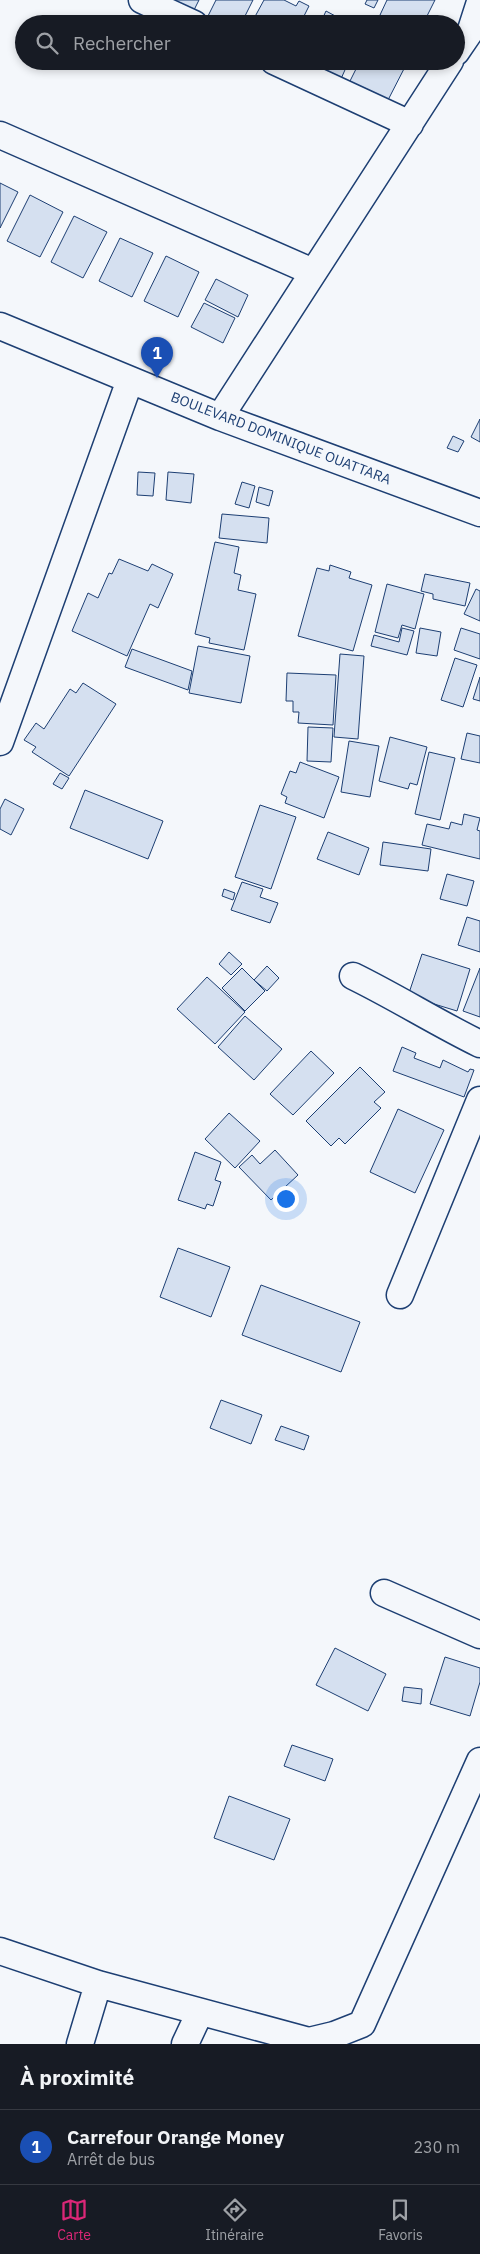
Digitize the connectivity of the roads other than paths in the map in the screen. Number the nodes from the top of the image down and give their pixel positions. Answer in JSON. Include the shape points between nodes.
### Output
{"nodes":[{"id":1,"x":142,"y":0,"type":"edge"},
{"id":2,"x":480,"y":2,"type":"edge"},
{"id":3,"x":174,"y":15,"type":"edge"},
{"id":4,"x":465,"y":38,"type":"edge"},
{"id":5,"x":293,"y":70,"type":"edge"},
{"id":6,"x":444,"y":70,"type":"edge"},
{"id":7,"x":410,"y":124,"type":"junction"},
{"id":8,"x":0,"y":136,"type":"edge"},
{"id":9,"x":313,"y":272,"type":"junction"},
{"id":10,"x":0,"y":326,"type":"edge"},
{"id":11,"x":130,"y":380,"type":"junction"},
{"id":12,"x":220,"y":417,"type":"junction"},
{"id":13,"x":480,"y":513,"type":"edge"},
{"id":14,"x":0,"y":742,"type":"edge"},
{"id":15,"x":353,"y":976,"type":"dead end"},
{"id":16,"x":480,"y":1044,"type":"edge"},
{"id":17,"x":480,"y":1100,"type":"edge"},
{"id":18,"x":400,"y":1295,"type":"dead end"},
{"id":19,"x":384,"y":1593,"type":"dead end"},
{"id":20,"x":480,"y":1635,"type":"edge"},
{"id":21,"x":480,"y":1762,"type":"edge"},
{"id":22,"x":0,"y":1951,"type":"edge"},
{"id":23,"x":98,"y":1984,"type":"junction"},
{"id":24,"x":200,"y":2012,"type":"junction"},
{"id":25,"x":308,"y":2042,"type":"edge"},
{"id":26,"x":80,"y":2044,"type":"edge"},
{"id":27,"x":185,"y":2044,"type":"edge"}],
"edges":[{"from":1,"to":3,"type":"street"},
{"from":2,"to":4,"type":"street"},
{"from":5,"to":7,"type":"street"},
{"from":6,"to":7,"type":"street"},
{"from":7,"to":9,"type":"street"},
{"from":8,"to":9,"type":"street"},
{"from":9,"to":12,"type":"street"},
{"from":10,"to":11,"type":"street","name":"BOULEVARD DOMINIQUE OUATTARA"},
{"from":11,"to":12,"type":"street","name":"BOULEVARD DOMINIQUE OUATTARA"},
{"from":11,"to":14,"type":"street"},
{"from":12,"to":13,"type":"street","name":"BOULEVARD DOMINIQUE OUATTARA"},
{"from":15,"to":16,"type":"street"},
{"from":17,"to":18,"type":"street"},
{"from":19,"to":20,"type":"street"},
{"from":21,"to":25,"type":"street","via":[[362,2024]]},
{"from":22,"to":23,"type":"street"},
{"from":23,"to":24,"type":"street"},
{"from":23,"to":26,"type":"street"},
{"from":24,"to":25,"type":"street"},
{"from":24,"to":27,"type":"street"}]}
